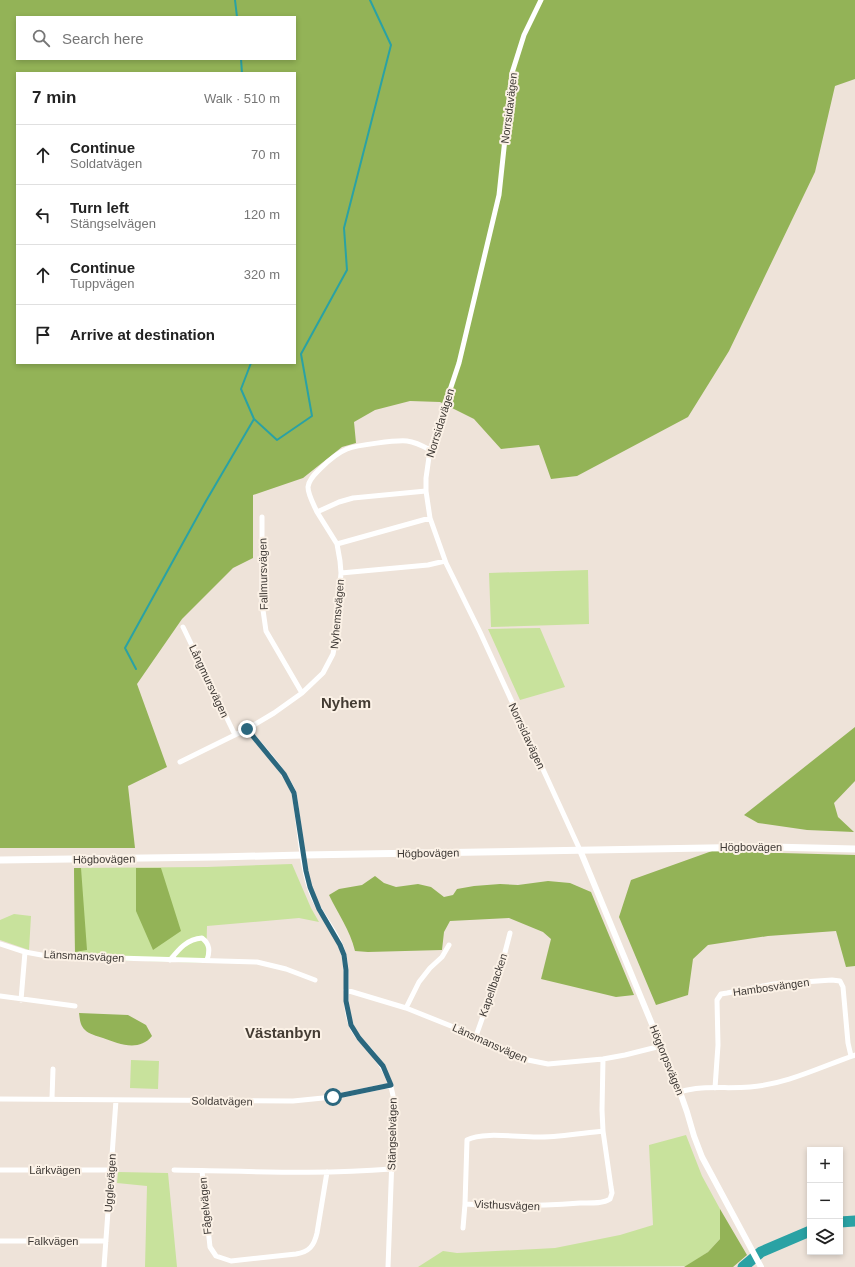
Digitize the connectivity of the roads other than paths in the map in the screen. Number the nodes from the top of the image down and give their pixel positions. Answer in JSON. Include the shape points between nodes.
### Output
{"nodes":[{"id":1,"x":541,"y":0,"type":"edge"},
{"id":2,"x":430,"y":450,"type":"junction"},
{"id":3,"x":426,"y":491,"type":"junction"},
{"id":4,"x":318,"y":512,"type":"junction"},
{"id":5,"x":262,"y":517,"type":"dead end"},
{"id":6,"x":430,"y":518,"type":"junction"},
{"id":7,"x":337,"y":544,"type":"junction"},
{"id":8,"x":445,"y":561,"type":"junction"},
{"id":9,"x":340,"y":573,"type":"junction"},
{"id":10,"x":183,"y":627,"type":"dead end"},
{"id":11,"x":302,"y":693,"type":"junction"},
{"id":12,"x":247,"y":729,"type":"junction"},
{"id":13,"x":235,"y":735,"type":"junction"},
{"id":14,"x":180,"y":762,"type":"dead end"},
{"id":15,"x":855,"y":848,"type":"edge"},
{"id":16,"x":580,"y":850,"type":"junction"},
{"id":17,"x":303,"y":855,"type":"junction"},
{"id":18,"x":0,"y":860,"type":"edge"},
{"id":19,"x":510,"y":933,"type":"dead end"},
{"id":20,"x":0,"y":944,"type":"edge"},
{"id":21,"x":449,"y":945,"type":"dead end"},
{"id":22,"x":25,"y":952,"type":"junction"},
{"id":23,"x":170,"y":960,"type":"junction"},
{"id":24,"x":207,"y":960,"type":"junction"},
{"id":25,"x":315,"y":980,"type":"dead end"},
{"id":26,"x":346,"y":990,"type":"junction"},
{"id":27,"x":0,"y":996,"type":"edge"},
{"id":28,"x":21,"y":1000,"type":"junction"},
{"id":29,"x":75,"y":1006,"type":"dead end"},
{"id":30,"x":406,"y":1008,"type":"junction"},
{"id":31,"x":476,"y":1036,"type":"junction"},
{"id":32,"x":661,"y":1046,"type":"junction"},
{"id":33,"x":853,"y":1056,"type":"edge"},
{"id":34,"x":604,"y":1059,"type":"junction"},
{"id":35,"x":53,"y":1069,"type":"dead end"},
{"id":36,"x":391,"y":1085,"type":"junction"},
{"id":37,"x":715,"y":1088,"type":"junction"},
{"id":38,"x":680,"y":1092,"type":"junction"},
{"id":39,"x":52,"y":1098,"type":"junction"},
{"id":40,"x":0,"y":1099,"type":"edge"},
{"id":41,"x":116,"y":1100,"type":"junction"},
{"id":42,"x":603,"y":1131,"type":"junction"},
{"id":43,"x":391,"y":1169,"type":"junction"},
{"id":44,"x":0,"y":1170,"type":"edge"},
{"id":45,"x":111,"y":1170,"type":"junction"},
{"id":46,"x":174,"y":1170,"type":"dead end"},
{"id":47,"x":202,"y":1171,"type":"junction"},
{"id":48,"x":327,"y":1172,"type":"junction"},
{"id":49,"x":465,"y":1204,"type":"junction"},
{"id":50,"x":463,"y":1228,"type":"dead end"},
{"id":51,"x":0,"y":1241,"type":"edge"},
{"id":52,"x":106,"y":1241,"type":"junction"},
{"id":53,"x":104,"y":1267,"type":"edge"},
{"id":54,"x":388,"y":1267,"type":"edge"},
{"id":55,"x":761,"y":1267,"type":"edge"}],
"edges":[{"from":1,"to":2,"type":"street","name":"Norrsidavägen","via":[[524,35],[512,73],[499,195],[459,363]]},
{"from":2,"to":3,"type":"street","name":"Norrsidavägen"},
{"from":2,"to":4,"type":"street","via":[[412,442],[401,441],[342,451],[311,478],[309,493]]},
{"from":3,"to":4,"type":"street","via":[[353,498]]},
{"from":3,"to":6,"type":"street","name":"Norrsidavägen"},
{"from":4,"to":7,"type":"street","name":"Nyhemsvägen"},
{"from":5,"to":11,"type":"street","name":"Fallmursvägen","via":[[262,603],[266,630]]},
{"from":6,"to":7,"type":"street"},
{"from":6,"to":8,"type":"street","name":"Norrsidavägen"},
{"from":7,"to":9,"type":"street","name":"Nyhemsvägen"},
{"from":8,"to":9,"type":"street","name":"Nyhemsvägen","via":[[428,565]]},
{"from":8,"to":16,"type":"street","name":"Norrsidavägen"},
{"from":9,"to":11,"type":"street","name":"Nyhemsvägen","via":[[334,654],[323,673]]},
{"from":10,"to":13,"type":"street","name":"Långmursvägen"},
{"from":11,"to":12,"type":"street","name":"Nyhemsvägen"},
{"from":12,"to":13,"type":"street","name":"Nyhemsvägen"},
{"from":12,"to":17,"type":"street","name":"Stängselvägen","via":[[290,784],[295,799]]},
{"from":13,"to":14,"type":"street","name":"Nyhemsvägen"},
{"from":15,"to":16,"type":"main road","name":"Högbovägen"},
{"from":16,"to":17,"type":"main road","name":"Högbovägen"},
{"from":16,"to":32,"type":"street","name":"Högtorpsvägen"},
{"from":17,"to":18,"type":"main road","name":"Högbovägen"},
{"from":17,"to":26,"type":"street","name":"Stängselvägen","via":[[313,897],[344,955]]},
{"from":19,"to":31,"type":"street","name":"Kapellbacken"},
{"from":20,"to":22,"type":"street","name":"Länsmansvägen"},
{"from":21,"to":30,"type":"street","via":[[442,957],[419,982]]},
{"from":22,"to":23,"type":"street","name":"Länsmansvägen","via":[[58,956]]},
{"from":22,"to":28,"type":"street"},
{"from":23,"to":24,"type":"street","name":"Länsmansvägen"},
{"from":23,"to":24,"type":"street","via":[[186,943],[195,938],[202,938],[209,946]]},
{"from":24,"to":25,"type":"street","name":"Länsmansvägen","via":[[257,962]]},
{"from":26,"to":30,"type":"street","name":"Länsmansvägen"},
{"from":26,"to":36,"type":"street","name":"Stängselvägen","via":[[346,1010],[351,1025],[383,1066]]},
{"from":27,"to":28,"type":"street"},
{"from":28,"to":29,"type":"street"},
{"from":30,"to":31,"type":"street","name":"Länsmansvägen"},
{"from":31,"to":34,"type":"street","name":"Länsmansvägen","via":[[533,1062],[553,1064]]},
{"from":32,"to":34,"type":"street","name":"Länsmansvägen"},
{"from":32,"to":38,"type":"street","name":"Högtorpsvägen"},
{"from":33,"to":37,"type":"street","via":[[781,1082],[750,1087]]},
{"from":33,"to":37,"type":"street","name":"Hambosvängen","via":[[848,1043],[843,987],[840,981],[789,983],[721,994],[717,1000],[718,1046]]},
{"from":34,"to":42,"type":"street","name":"Visthusvägen"},
{"from":35,"to":39,"type":"street"},
{"from":36,"to":41,"type":"street","name":"Soldatvägen","via":[[333,1097],[293,1101]]},
{"from":36,"to":43,"type":"street","name":"Stängselvägen","via":[[394,1103]]},
{"from":37,"to":38,"type":"street"},
{"from":38,"to":55,"type":"street","name":"Högtorpsvägen","via":[[702,1157]]},
{"from":39,"to":40,"type":"street","name":"Soldatvägen"},
{"from":39,"to":41,"type":"street","name":"Soldatvägen"},
{"from":41,"to":45,"type":"street","name":"Ugglevägen"},
{"from":42,"to":49,"type":"street","name":"Visthusvägen","via":[[541,1137],[470,1138],[467,1140]]},
{"from":42,"to":49,"type":"street","name":"Visthusvägen","via":[[612,1193],[608,1201],[544,1206]]},
{"from":43,"to":48,"type":"street","name":"Fågelvägen"},
{"from":43,"to":54,"type":"street","name":"Stängselvägen"},
{"from":44,"to":45,"type":"street","name":"Lärkvägen"},
{"from":45,"to":52,"type":"street","name":"Ugglevägen"},
{"from":46,"to":47,"type":"street","name":"Fågelvägen"},
{"from":47,"to":48,"type":"street","name":"Fågelvägen"},
{"from":47,"to":48,"type":"street","name":"Fågelvägen","via":[[210,1247],[216,1256],[231,1261],[304,1253],[309,1250],[317,1233]]},
{"from":49,"to":50,"type":"street"},
{"from":51,"to":52,"type":"street","name":"Falkvägen"},
{"from":52,"to":53,"type":"street","name":"Ugglevägen"}]}
